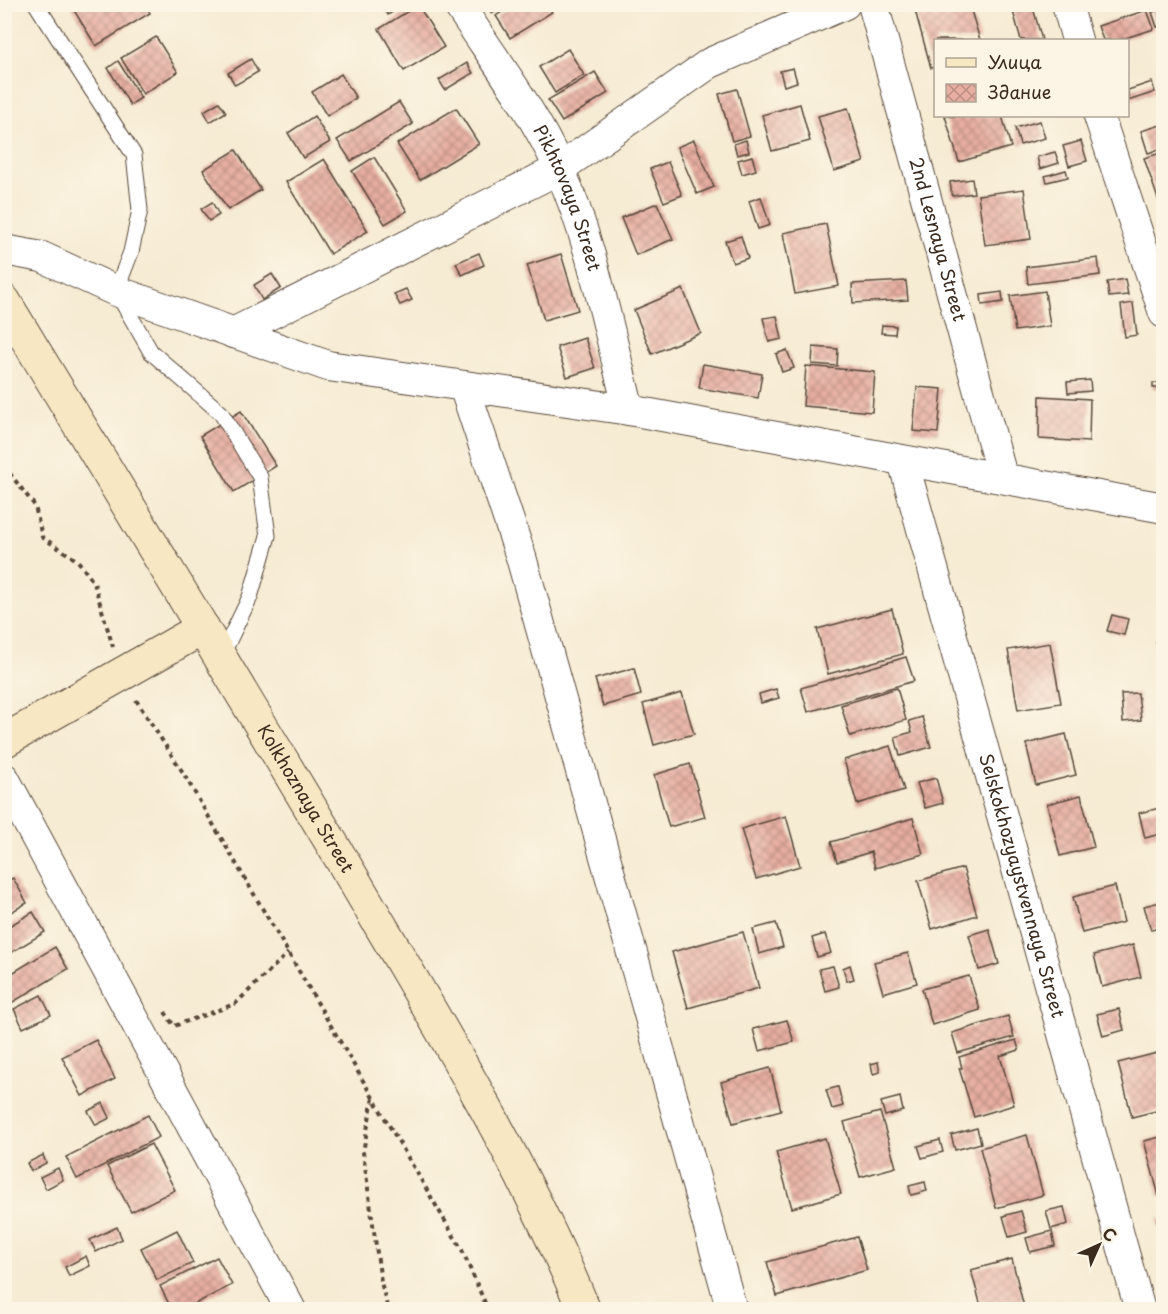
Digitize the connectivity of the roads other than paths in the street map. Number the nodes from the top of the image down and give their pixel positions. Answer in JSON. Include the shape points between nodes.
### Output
{"nodes":[{"id":1,"x":36,"y":4,"type":"edge"},
{"id":2,"x":458,"y":4,"type":"edge"},
{"id":3,"x":845,"y":4,"type":"edge"},
{"id":4,"x":873,"y":4,"type":"edge"},
{"id":5,"x":1067,"y":4,"type":"edge"},
{"id":6,"x":1077,"y":39,"type":"edge"},
{"id":7,"x":1098,"y":117,"type":"edge"},
{"id":8,"x":559,"y":169,"type":"junction"},
{"id":9,"x":4,"y":250,"type":"edge"},
{"id":10,"x":116,"y":291,"type":"junction"},
{"id":11,"x":4,"y":301,"type":"edge"},
{"id":12,"x":1164,"y":313,"type":"edge"},
{"id":13,"x":233,"y":333,"type":"junction"},
{"id":14,"x":464,"y":386,"type":"junction"},
{"id":15,"x":630,"y":411,"type":"junction"},
{"id":16,"x":903,"y":461,"type":"junction"},
{"id":17,"x":1002,"y":476,"type":"junction"},
{"id":18,"x":1164,"y":507,"type":"edge"},
{"id":19,"x":204,"y":628,"type":"junction"},
{"id":20,"x":221,"y":657,"type":"junction"},
{"id":21,"x":4,"y":741,"type":"edge"},
{"id":22,"x":4,"y":778,"type":"edge"},
{"id":23,"x":291,"y":1310,"type":"edge"},
{"id":24,"x":584,"y":1310,"type":"edge"},
{"id":25,"x":732,"y":1310,"type":"edge"},
{"id":26,"x":1140,"y":1310,"type":"edge"}],
"edges":[{"from":1,"to":10,"type":"lane","via":[[134,155],[140,210]]},
{"from":2,"to":8,"type":"street","name":"Pikhtovaya Street","via":[[537,126]]},
{"from":3,"to":8,"type":"street","via":[[710,63]]},
{"from":4,"to":17,"type":"street","name":"2nd Lesnaya Street"},
{"from":5,"to":6,"type":"street"},
{"from":7,"to":12,"type":"street"},
{"from":8,"to":13,"type":"street"},
{"from":8,"to":15,"type":"street","name":"Pikhtovaya Street","via":[[584,236]]},
{"from":9,"to":10,"type":"street","via":[[42,257]]},
{"from":10,"to":13,"type":"street"},
{"from":10,"to":20,"type":"lane","via":[[151,352],[221,413],[260,477],[268,536],[249,597]]},
{"from":11,"to":19,"type":"main road","name":"Kolkhoznaya Street"},
{"from":13,"to":14,"type":"street","via":[[328,366]]},
{"from":14,"to":15,"type":"street"},
{"from":14,"to":25,"type":"street","via":[[521,557]]},
{"from":15,"to":16,"type":"street"},
{"from":16,"to":17,"type":"street"},
{"from":16,"to":26,"type":"street","name":"Selskokhozyaystvennaya Street"},
{"from":17,"to":18,"type":"street"},
{"from":19,"to":20,"type":"main road","name":"Kolkhoznaya Street"},
{"from":19,"to":21,"type":"main road"},
{"from":20,"to":24,"type":"main road","name":"Kolkhoznaya Street","via":[[508,1145]]},
{"from":22,"to":23,"type":"street"}]}
